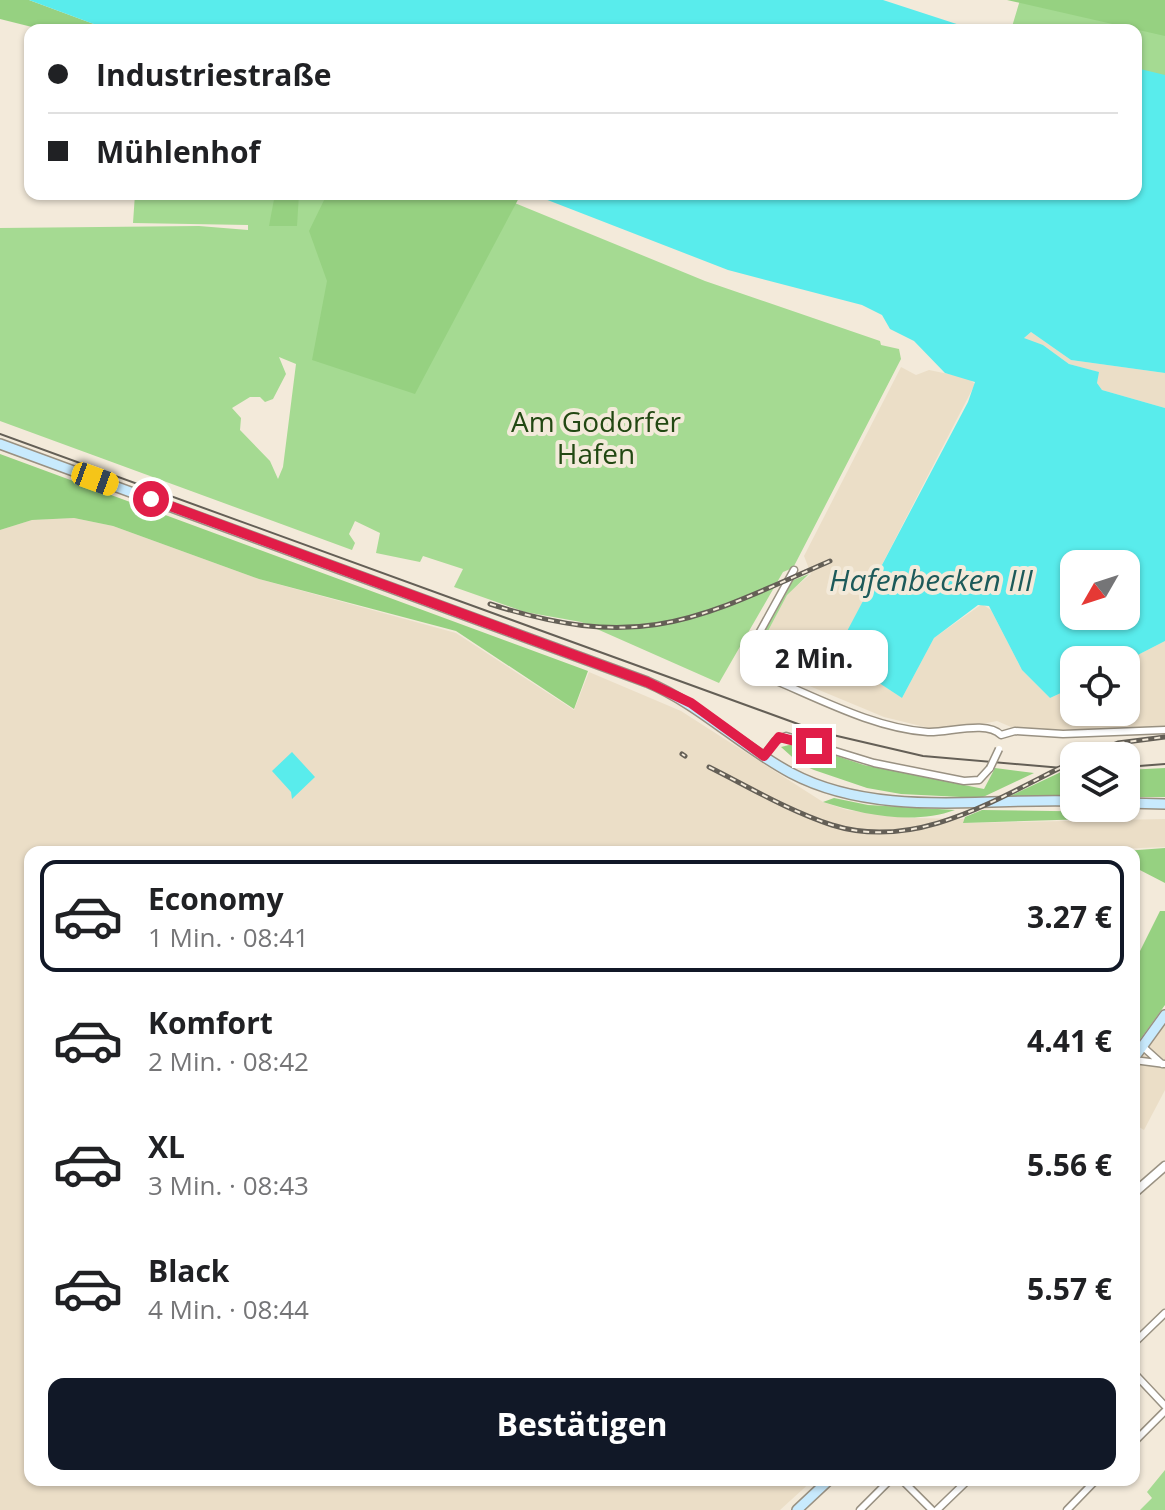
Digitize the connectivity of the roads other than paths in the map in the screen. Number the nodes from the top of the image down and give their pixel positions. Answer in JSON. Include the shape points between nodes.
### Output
{"nodes":[{"id":1,"x":0,"y":444,"type":"edge"},
{"id":2,"x":794,"y":570,"type":"dead end"},
{"id":3,"x":1165,"y":730,"type":"edge"},
{"id":4,"x":1001,"y":735,"type":"junction"},
{"id":5,"x":764,"y":756,"type":"junction"},
{"id":6,"x":1060,"y":801,"type":"edge"},
{"id":7,"x":1140,"y":804,"type":"edge"},
{"id":8,"x":1165,"y":806,"type":"edge"},
{"id":9,"x":1165,"y":1015,"type":"edge"},
{"id":10,"x":1142,"y":1046,"type":"junction"},
{"id":11,"x":1140,"y":1049,"type":"edge"},
{"id":12,"x":1140,"y":1060,"type":"edge"},
{"id":13,"x":1164,"y":1064,"type":"edge"},
{"id":14,"x":1165,"y":1166,"type":"edge"},
{"id":15,"x":1140,"y":1188,"type":"edge"},
{"id":16,"x":1165,"y":1313,"type":"edge"},
{"id":17,"x":1140,"y":1337,"type":"edge"},
{"id":18,"x":1140,"y":1380,"type":"edge"},
{"id":19,"x":1165,"y":1408,"type":"edge"},
{"id":20,"x":1140,"y":1435,"type":"edge"},
{"id":21,"x":823,"y":1486,"type":"edge"},
{"id":22,"x":884,"y":1486,"type":"edge"},
{"id":23,"x":908,"y":1486,"type":"edge"},
{"id":24,"x":961,"y":1486,"type":"edge"},
{"id":25,"x":1089,"y":1487,"type":"edge"},
{"id":26,"x":801,"y":1509,"type":"edge"},
{"id":27,"x":1071,"y":1509,"type":"edge"},
{"id":28,"x":860,"y":1510,"type":"edge"},
{"id":29,"x":934,"y":1510,"type":"edge"}],
"edges":[{"from":1,"to":5,"type":"main road","via":[[647,682],[691,703]]},
{"from":2,"to":4,"type":"street","via":[[749,651],[748,667],[891,725],[929,732],[989,728]]},
{"from":3,"to":4,"type":"street"},
{"from":4,"to":5,"type":"street","bridge":true,"via":[[990,768],[979,780],[874,763],[786,736]]},
{"from":5,"to":6,"type":"main road","via":[[813,782],[872,798]]},
{"from":7,"to":8,"type":"main road"},
{"from":9,"to":10,"type":"main road"},
{"from":10,"to":11,"type":"main road"},
{"from":10,"to":13,"type":"street"},
{"from":12,"to":13,"type":"street"},
{"from":14,"to":15,"type":"street"},
{"from":16,"to":17,"type":"street"},
{"from":18,"to":19,"type":"street"},
{"from":19,"to":20,"type":"street"},
{"from":21,"to":26,"type":"main road"},
{"from":22,"to":28,"type":"street"},
{"from":23,"to":29,"type":"street"},
{"from":24,"to":29,"type":"street"},
{"from":25,"to":27,"type":"street"}]}
